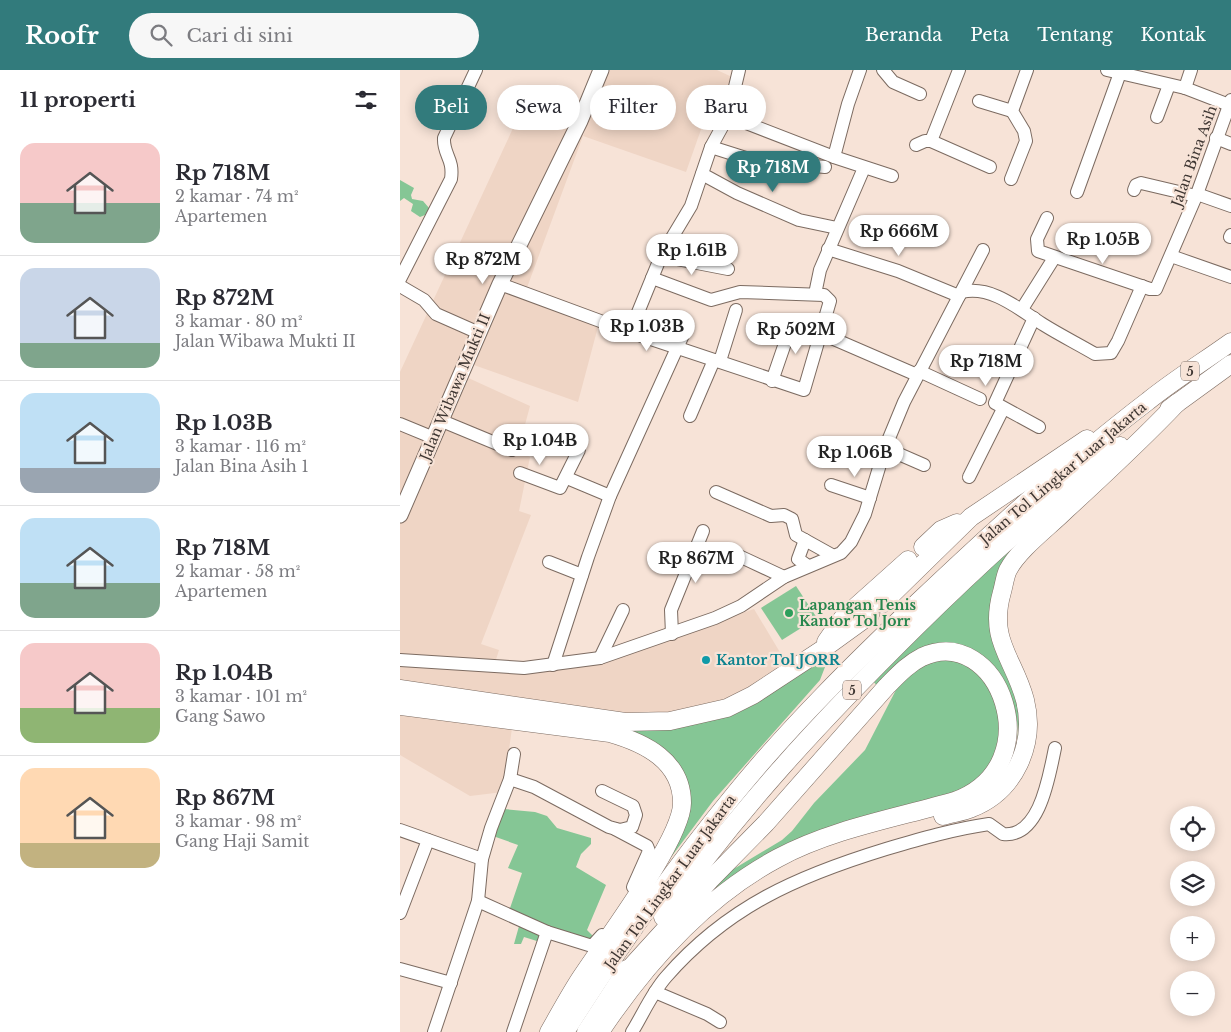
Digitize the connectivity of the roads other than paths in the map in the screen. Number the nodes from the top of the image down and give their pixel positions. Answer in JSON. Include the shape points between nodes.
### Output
{"nodes":[{"id":1,"x":476,"y":70,"type":"edge"},
{"id":2,"x":601,"y":70,"type":"edge"},
{"id":3,"x":739,"y":70,"type":"edge"},
{"id":4,"x":860,"y":70,"type":"edge"},
{"id":5,"x":883,"y":70,"type":"edge"},
{"id":6,"x":959,"y":70,"type":"edge"},
{"id":7,"x":1027,"y":70,"type":"edge"},
{"id":8,"x":1192,"y":70,"type":"edge"},
{"id":9,"x":1113,"y":71,"type":"edge"},
{"id":10,"x":735,"y":85,"type":"edge"},
{"id":11,"x":1169,"y":85,"type":"junction"},
{"id":12,"x":1185,"y":88,"type":"junction"},
{"id":13,"x":920,"y":94,"type":"dead end"},
{"id":14,"x":979,"y":101,"type":"dead end"},
{"id":15,"x":1230,"y":103,"type":"edge"},
{"id":16,"x":1012,"y":111,"type":"junction"},
{"id":17,"x":1157,"y":117,"type":"dead end"},
{"id":18,"x":720,"y":130,"type":"edge"},
{"id":19,"x":764,"y":130,"type":"edge"},
{"id":20,"x":1216,"y":138,"type":"junction"},
{"id":21,"x":931,"y":141,"type":"junction"},
{"id":22,"x":1231,"y":144,"type":"edge"},
{"id":23,"x":916,"y":145,"type":"dead end"},
{"id":24,"x":711,"y":147,"type":"junction"},
{"id":25,"x":834,"y":157,"type":"junction"},
{"id":26,"x":825,"y":167,"type":"dead end"},
{"id":27,"x":990,"y":167,"type":"dead end"},
{"id":28,"x":864,"y":168,"type":"junction"},
{"id":29,"x":702,"y":174,"type":"junction"},
{"id":30,"x":892,"y":176,"type":"dead end"},
{"id":31,"x":1011,"y":179,"type":"dead end"},
{"id":32,"x":1134,"y":190,"type":"dead end"},
{"id":33,"x":1077,"y":192,"type":"dead end"},
{"id":34,"x":1197,"y":195,"type":"junction"},
{"id":35,"x":1231,"y":206,"type":"edge"},
{"id":36,"x":1047,"y":218,"type":"dead end"},
{"id":37,"x":837,"y":228,"type":"junction"},
{"id":38,"x":828,"y":249,"type":"junction"},
{"id":39,"x":983,"y":250,"type":"dead end"},
{"id":40,"x":661,"y":256,"type":"junction"},
{"id":41,"x":1171,"y":256,"type":"junction"},
{"id":42,"x":1059,"y":261,"type":"junction"},
{"id":43,"x":728,"y":269,"type":"dead end"},
{"id":44,"x":1231,"y":277,"type":"edge"},
{"id":45,"x":652,"y":278,"type":"junction"},
{"id":46,"x":400,"y":279,"type":"edge"},
{"id":47,"x":500,"y":284,"type":"junction"},
{"id":48,"x":400,"y":286,"type":"edge"},
{"id":49,"x":1141,"y":291,"type":"junction"},
{"id":50,"x":815,"y":294,"type":"junction"},
{"id":51,"x":960,"y":294,"type":"junction"},
{"id":52,"x":1022,"y":309,"type":"junction"},
{"id":53,"x":736,"y":310,"type":"dead end"},
{"id":54,"x":1034,"y":318,"type":"junction"},
{"id":55,"x":793,"y":320,"type":"dead end"},
{"id":56,"x":687,"y":326,"type":"dead end"},
{"id":57,"x":630,"y":332,"type":"junction"},
{"id":58,"x":479,"y":333,"type":"junction"},
{"id":59,"x":820,"y":333,"type":"junction"},
{"id":60,"x":1231,"y":342,"type":"edge"},
{"id":61,"x":679,"y":348,"type":"junction"},
{"id":62,"x":717,"y":361,"type":"junction"},
{"id":63,"x":1231,"y":364,"type":"edge"},
{"id":64,"x":918,"y":373,"type":"junction"},
{"id":65,"x":772,"y":381,"type":"junction"},
{"id":66,"x":980,"y":399,"type":"dead end"},
{"id":67,"x":1149,"y":400,"type":"junction"},
{"id":68,"x":1177,"y":403,"type":"junction"},
{"id":69,"x":1003,"y":409,"type":"junction"},
{"id":70,"x":690,"y":416,"type":"dead end"},
{"id":71,"x":442,"y":421,"type":"junction"},
{"id":72,"x":400,"y":424,"type":"edge"},
{"id":73,"x":1039,"y":427,"type":"dead end"},
{"id":74,"x":434,"y":438,"type":"junction"},
{"id":75,"x":838,"y":446,"type":"dead end"},
{"id":76,"x":885,"y":448,"type":"junction"},
{"id":77,"x":512,"y":450,"type":"dead end"},
{"id":78,"x":579,"y":450,"type":"dead end"},
{"id":79,"x":880,"y":462,"type":"junction"},
{"id":80,"x":924,"y":464,"type":"dead end"},
{"id":81,"x":520,"y":473,"type":"dead end"},
{"id":82,"x":969,"y":477,"type":"dead end"},
{"id":83,"x":567,"y":478,"type":"junction"},
{"id":84,"x":831,"y":485,"type":"dead end"},
{"id":85,"x":716,"y":492,"type":"dead end"},
{"id":86,"x":610,"y":496,"type":"junction"},
{"id":87,"x":870,"y":498,"type":"junction"},
{"id":88,"x":400,"y":515,"type":"edge"},
{"id":89,"x":971,"y":517,"type":"junction"},
{"id":90,"x":703,"y":531,"type":"dead end"},
{"id":91,"x":805,"y":540,"type":"junction"},
{"id":92,"x":923,"y":547,"type":"dead end"},
{"id":93,"x":832,"y":555,"type":"junction"},
{"id":94,"x":739,"y":556,"type":"dead end"},
{"id":95,"x":908,"y":560,"type":"dead end"},
{"id":96,"x":549,"y":562,"type":"dead end"},
{"id":97,"x":808,"y":566,"type":"junction"},
{"id":98,"x":582,"y":575,"type":"junction"},
{"id":99,"x":784,"y":577,"type":"junction"},
{"id":100,"x":624,"y":610,"type":"dead end"},
{"id":101,"x":672,"y":634,"type":"junction"},
{"id":102,"x":823,"y":649,"type":"junction"},
{"id":103,"x":600,"y":658,"type":"junction"},
{"id":104,"x":400,"y":660,"type":"edge"},
{"id":105,"x":553,"y":666,"type":"junction"},
{"id":106,"x":400,"y":689,"type":"edge"},
{"id":107,"x":400,"y":706,"type":"edge"},
{"id":108,"x":1055,"y":748,"type":"dead end"},
{"id":109,"x":514,"y":754,"type":"dead end"},
{"id":110,"x":510,"y":779,"type":"junction"},
{"id":111,"x":602,"y":791,"type":"dead end"},
{"id":112,"x":614,"y":829,"type":"junction"},
{"id":113,"x":400,"y":830,"type":"edge"},
{"id":114,"x":428,"y":840,"type":"junction"},
{"id":115,"x":482,"y":859,"type":"junction"},
{"id":116,"x":478,"y":901,"type":"junction"},
{"id":117,"x":400,"y":913,"type":"edge"},
{"id":118,"x":547,"y":932,"type":"junction"},
{"id":119,"x":400,"y":969,"type":"edge"},
{"id":120,"x":620,"y":978,"type":"junction"},
{"id":121,"x":451,"y":983,"type":"junction"},
{"id":122,"x":655,"y":992,"type":"junction"},
{"id":123,"x":720,"y":1022,"type":"dead end"},
{"id":124,"x":634,"y":1030,"type":"edge"},
{"id":125,"x":434,"y":1032,"type":"edge"},
{"id":126,"x":513,"y":1032,"type":"edge"},
{"id":127,"x":549,"y":1032,"type":"edge"},
{"id":128,"x":565,"y":1032,"type":"edge"},
{"id":129,"x":586,"y":1032,"type":"edge"},
{"id":130,"x":600,"y":1032,"type":"edge"},
{"id":131,"x":608,"y":1032,"type":"edge"}],
"edges":[{"from":1,"to":46,"type":"street","via":[[444,138],[443,146],[453,167],[451,179]]},
{"from":2,"to":47,"type":"main road","name":"Jalan Wibawa Mukti II","via":[[580,121]]},
{"from":3,"to":10,"type":"street"},
{"from":4,"to":25,"type":"street"},
{"from":5,"to":13,"type":"street","via":[[893,82]]},
{"from":6,"to":21,"type":"street"},
{"from":7,"to":16,"type":"street"},
{"from":8,"to":12,"type":"street"},
{"from":9,"to":11,"type":"street"},
{"from":9,"to":33,"type":"street"},
{"from":11,"to":12,"type":"street"},
{"from":11,"to":17,"type":"street"},
{"from":12,"to":15,"type":"street"},
{"from":14,"to":16,"type":"street"},
{"from":15,"to":20,"type":"street","name":"Jalan Bina Asih"},
{"from":16,"to":31,"type":"street","via":[[1026,141]]},
{"from":18,"to":24,"type":"street"},
{"from":19,"to":25,"type":"street"},
{"from":20,"to":22,"type":"street"},
{"from":20,"to":34,"type":"street","name":"Jalan Bina Asih"},
{"from":21,"to":23,"type":"street"},
{"from":21,"to":27,"type":"street"},
{"from":24,"to":26,"type":"street","via":[[752,160]]},
{"from":24,"to":29,"type":"street"},
{"from":25,"to":28,"type":"street"},
{"from":28,"to":30,"type":"street"},
{"from":28,"to":37,"type":"street"},
{"from":29,"to":37,"type":"street","via":[[799,220]]},
{"from":29,"to":40,"type":"street","via":[[691,206]]},
{"from":32,"to":34,"type":"street","via":[[1141,183]]},
{"from":34,"to":35,"type":"street"},
{"from":34,"to":41,"type":"street","name":"Jalan Bina Asih"},
{"from":36,"to":42,"type":"street","via":[[1036,248]]},
{"from":37,"to":38,"type":"street"},
{"from":38,"to":50,"type":"street"},
{"from":38,"to":51,"type":"street"},
{"from":39,"to":51,"type":"street"},
{"from":40,"to":43,"type":"street"},
{"from":40,"to":45,"type":"street"},
{"from":41,"to":44,"type":"street"},
{"from":41,"to":49,"type":"street","name":"Jalan Bina Asih","via":[[1157,288]]},
{"from":42,"to":49,"type":"street","via":[[1080,264]]},
{"from":42,"to":52,"type":"street"},
{"from":45,"to":50,"type":"street","via":[[711,300],[740,292]]},
{"from":45,"to":57,"type":"street"},
{"from":47,"to":57,"type":"street"},
{"from":47,"to":58,"type":"main road","name":"Jalan Wibawa Mukti II"},
{"from":48,"to":58,"type":"street","via":[[424,300],[436,314]]},
{"from":49,"to":54,"type":"street","via":[[1111,353],[1096,354]]},
{"from":50,"to":59,"type":"street","via":[[824,295],[830,301]]},
{"from":51,"to":52,"type":"street","via":[[976,291]]},
{"from":51,"to":64,"type":"street"},
{"from":52,"to":54,"type":"street"},
{"from":53,"to":62,"type":"street"},
{"from":54,"to":69,"type":"street","via":[[995,401]]},
{"from":55,"to":65,"type":"street"},
{"from":56,"to":61,"type":"street"},
{"from":57,"to":61,"type":"street"},
{"from":58,"to":71,"type":"main road","name":"Jalan Wibawa Mukti II"},
{"from":59,"to":64,"type":"street"},
{"from":59,"to":65,"type":"street","via":[[804,390]]},
{"from":60,"to":67,"type":"highway","name":"Jalan Tol Lingkar Luar Jakarta","number":"5"},
{"from":61,"to":62,"type":"street"},
{"from":61,"to":86,"type":"street"},
{"from":62,"to":65,"type":"street"},
{"from":62,"to":70,"type":"street"},
{"from":63,"to":68,"type":"highway","name":"Jalan Tol Lingkar Luar Jakarta","number":"5"},
{"from":64,"to":66,"type":"street"},
{"from":64,"to":76,"type":"street"},
{"from":67,"to":89,"type":"highway","via":[[1065,452]]},
{"from":67,"to":128,"type":"highway","name":"Jalan Tol Lingkar Luar Jakarta","number":"5","via":[[987,536],[799,721],[734,794],[660,890]]},
{"from":68,"to":120,"type":"highway","name":"Jalan Tol Lingkar Luar Jakarta","number":"5","via":[[1109,455],[998,549],[849,694],[746,807]]},
{"from":68,"to":131,"type":"highway","via":[[1139,443],[1030,544],[1008,570],[999,604],[999,636],[1024,698],[1028,726],[1021,762],[1012,778],[995,794],[971,808],[837,844],[761,879],[699,924],[645,982]]},
{"from":69,"to":73,"type":"street"},
{"from":69,"to":82,"type":"street"},
{"from":71,"to":74,"type":"main road","name":"Jalan Wibawa Mukti II"},
{"from":71,"to":77,"type":"street"},
{"from":72,"to":74,"type":"street"},
{"from":74,"to":88,"type":"main road","name":"Jalan Wibawa Mukti II"},
{"from":75,"to":79,"type":"street"},
{"from":76,"to":79,"type":"street"},
{"from":76,"to":80,"type":"street"},
{"from":78,"to":83,"type":"street"},
{"from":79,"to":87,"type":"street"},
{"from":81,"to":83,"type":"street","via":[[560,488]]},
{"from":83,"to":86,"type":"street"},
{"from":84,"to":87,"type":"street"},
{"from":85,"to":91,"type":"street","via":[[771,516],[784,515],[792,519],[796,535]]},
{"from":86,"to":98,"type":"street"},
{"from":87,"to":93,"type":"street","via":[[850,542],[841,553]]},
{"from":89,"to":92,"type":"highway","via":[[941,530]]},
{"from":89,"to":102,"type":"highway","via":[[876,609]]},
{"from":90,"to":101,"type":"street","via":[[671,610]]},
{"from":91,"to":93,"type":"street"},
{"from":91,"to":97,"type":"street","via":[[798,559]]},
{"from":93,"to":97,"type":"street"},
{"from":94,"to":99,"type":"street"},
{"from":95,"to":102,"type":"highway","via":[[842,618]]},
{"from":96,"to":98,"type":"street"},
{"from":97,"to":99,"type":"street"},
{"from":98,"to":105,"type":"street"},
{"from":99,"to":101,"type":"street","via":[[741,606]]},
{"from":100,"to":103,"type":"street"},
{"from":101,"to":103,"type":"street"},
{"from":102,"to":106,"type":"highway","via":[[753,695],[727,708],[670,722],[625,722]]},
{"from":103,"to":105,"type":"street"},
{"from":104,"to":105,"type":"street","via":[[524,668]]},
{"from":107,"to":127,"type":"highway","via":[[610,733],[654,751],[667,762],[677,779],[682,806],[671,841]]},
{"from":108,"to":122,"type":"street","via":[[1041,801],[1031,823],[1021,830],[1003,834],[989,824],[967,827],[867,855],[801,878],[771,892],[722,925],[681,961]]},
{"from":109,"to":110,"type":"street"},
{"from":110,"to":112,"type":"street","via":[[534,787]]},
{"from":110,"to":115,"type":"street"},
{"from":111,"to":112,"type":"street","via":[[630,803],[636,810],[632,827]]},
{"from":112,"to":118,"type":"street","via":[[647,846],[649,851],[630,896],[594,945],[588,946]]},
{"from":113,"to":114,"type":"street"},
{"from":114,"to":115,"type":"street"},
{"from":114,"to":117,"type":"street"},
{"from":115,"to":116,"type":"street"},
{"from":116,"to":118,"type":"street"},
{"from":116,"to":121,"type":"street"},
{"from":118,"to":126,"type":"street"},
{"from":119,"to":121,"type":"street"},
{"from":120,"to":129,"type":"highway","name":"Jalan Tol Lingkar Luar Jakarta","number":"5"},
{"from":120,"to":130,"type":"highway","via":[[906,668],[922,657],[945,652],[964,656],[985,670],[1002,698],[1008,727],[1004,755],[988,782],[974,793],[955,801],[812,843],[778,858],[740,881],[695,917],[669,944],[644,971]]},
{"from":121,"to":125,"type":"street"},
{"from":122,"to":123,"type":"street"},
{"from":122,"to":124,"type":"street"}]}
